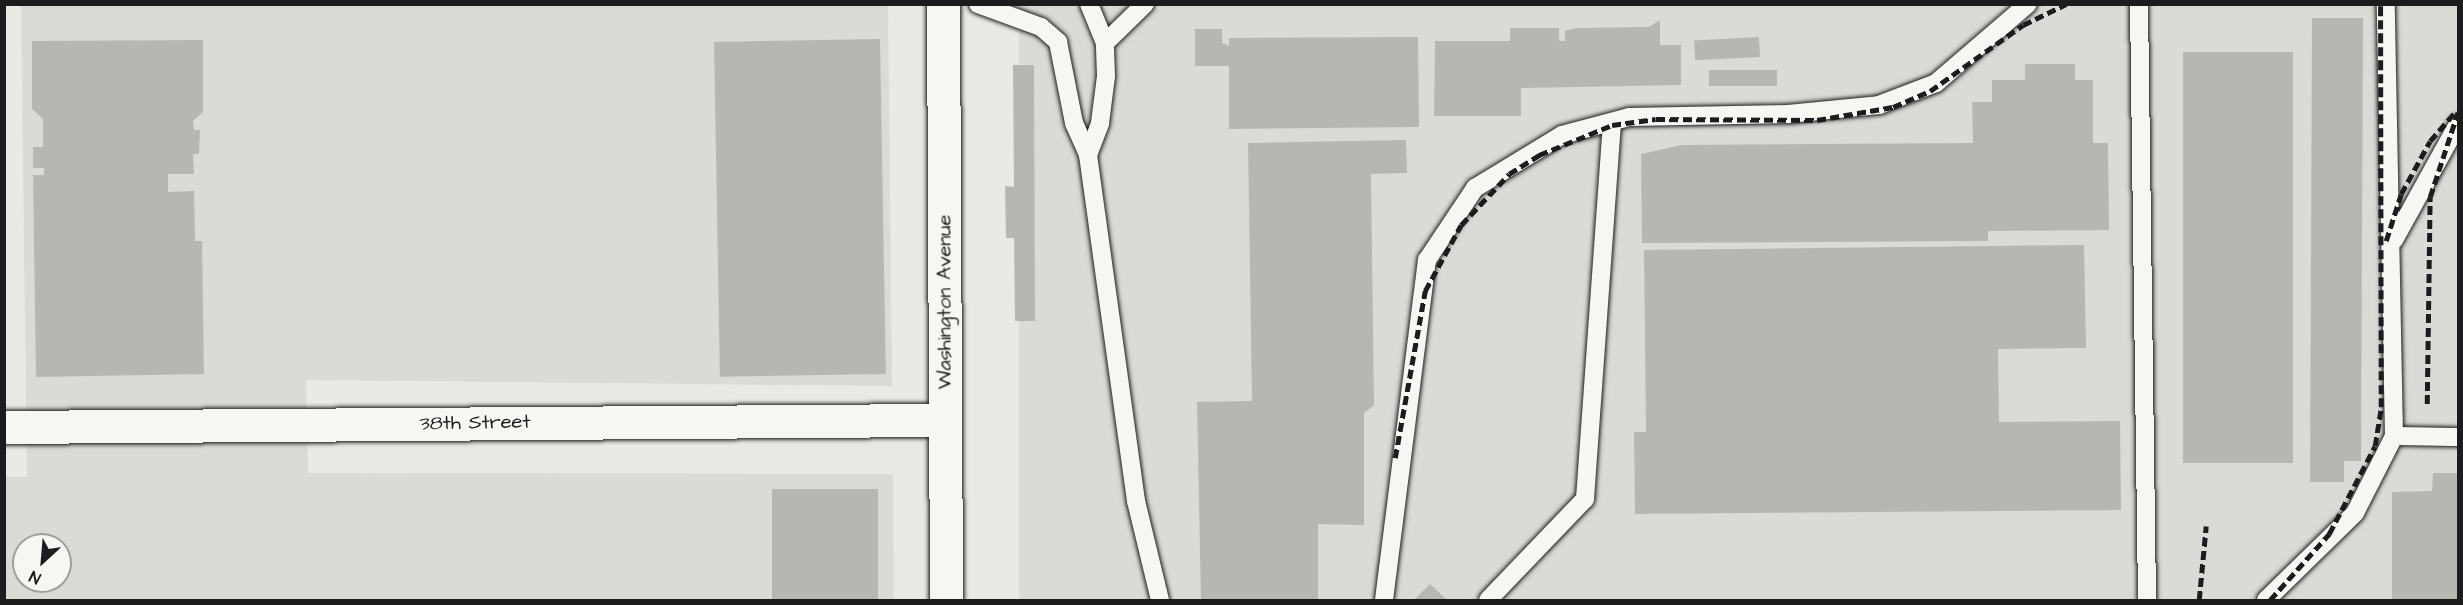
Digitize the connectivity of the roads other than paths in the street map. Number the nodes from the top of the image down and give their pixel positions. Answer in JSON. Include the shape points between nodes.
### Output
{"nodes":[{"id":1,"x":943,"y":4,"type":"edge"},
{"id":2,"x":978,"y":4,"type":"edge"},
{"id":3,"x":1089,"y":4,"type":"edge"},
{"id":4,"x":1145,"y":4,"type":"edge"},
{"id":5,"x":2028,"y":4,"type":"edge"},
{"id":6,"x":2139,"y":4,"type":"edge"},
{"id":7,"x":2386,"y":4,"type":"edge"},
{"id":8,"x":1105,"y":43,"type":"junction"},
{"id":9,"x":2458,"y":124,"type":"edge"},
{"id":10,"x":1612,"y":125,"type":"junction"},
{"id":11,"x":1088,"y":155,"type":"junction"},
{"id":12,"x":2394,"y":240,"type":"junction"},
{"id":13,"x":945,"y":420,"type":"junction"},
{"id":14,"x":4,"y":428,"type":"edge"},
{"id":15,"x":2394,"y":436,"type":"junction"},
{"id":16,"x":2458,"y":437,"type":"edge"},
{"id":17,"x":946,"y":600,"type":"edge"},
{"id":18,"x":1160,"y":600,"type":"edge"},
{"id":19,"x":1384,"y":600,"type":"edge"},
{"id":20,"x":1488,"y":600,"type":"edge"},
{"id":21,"x":2147,"y":600,"type":"edge"},
{"id":22,"x":2266,"y":600,"type":"edge"}],
"edges":[{"from":1,"to":13,"type":"street","name":"Washington Avenue"},
{"from":2,"to":11,"type":"lane","via":[[1041,27],[1058,42],[1074,123]]},
{"from":3,"to":8,"type":"lane"},
{"from":4,"to":8,"type":"lane"},
{"from":5,"to":10,"type":"lane","via":[[1936,83],[1879,105],[1788,114],[1629,117]]},
{"from":6,"to":21,"type":"lane"},
{"from":7,"to":12,"type":"lane"},
{"from":8,"to":11,"type":"lane","via":[[1100,123]]},
{"from":9,"to":12,"type":"lane"},
{"from":10,"to":19,"type":"lane","via":[[1562,135],[1476,188],[1427,260]]},
{"from":10,"to":20,"type":"lane","via":[[1585,499]]},
{"from":11,"to":18,"type":"lane","via":[[1136,501]]},
{"from":12,"to":15,"type":"lane"},
{"from":13,"to":14,"type":"street","name":"38th Street"},
{"from":13,"to":17,"type":"street","name":"Washington Avenue"},
{"from":15,"to":16,"type":"lane"},
{"from":15,"to":22,"type":"lane","via":[[2355,513]]}]}
